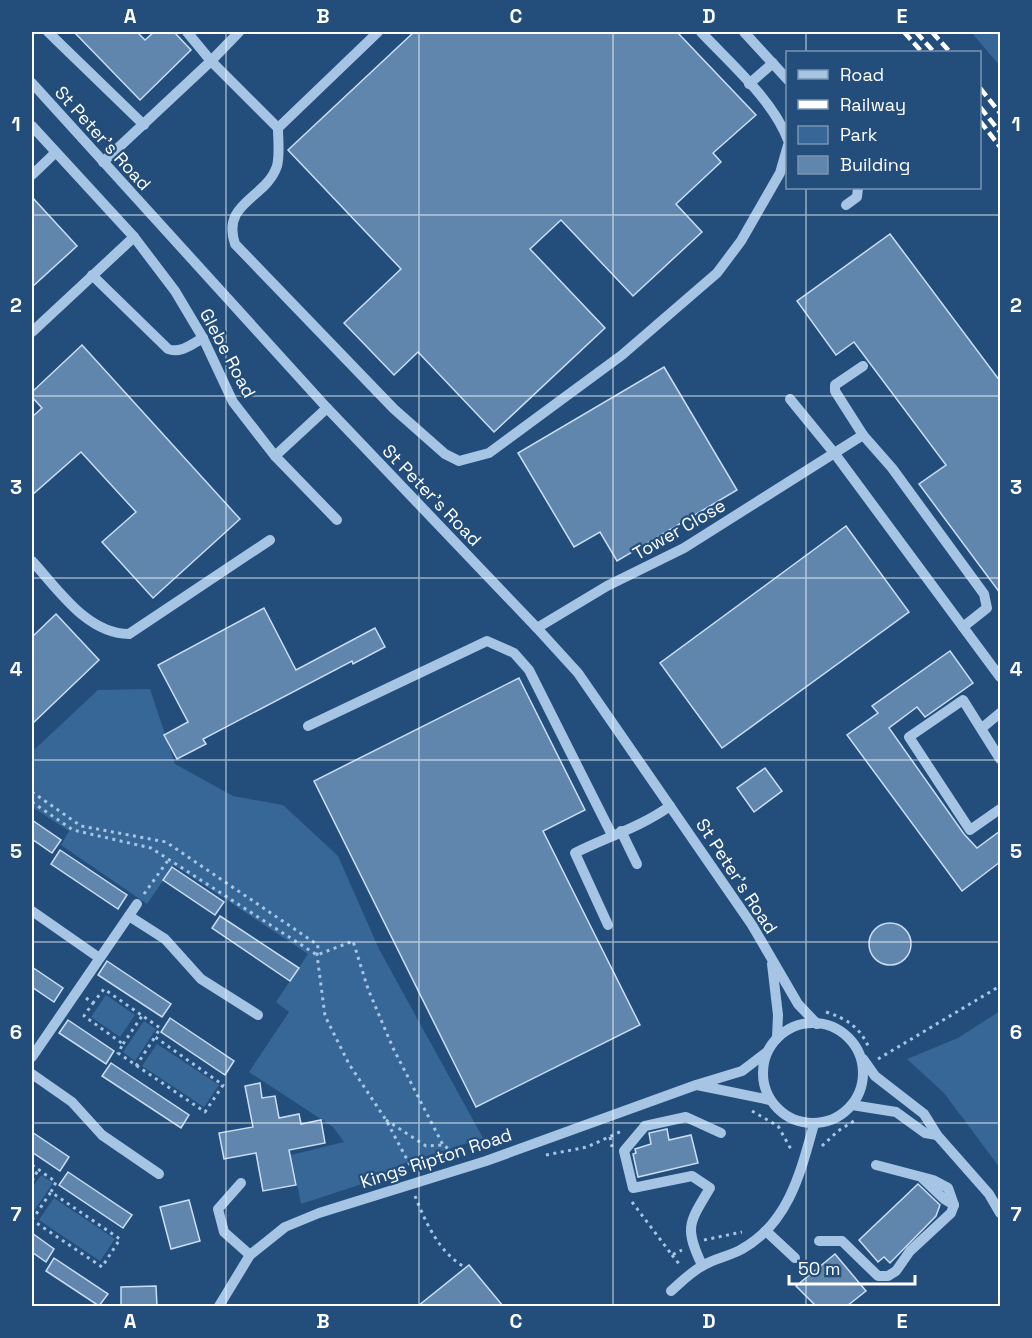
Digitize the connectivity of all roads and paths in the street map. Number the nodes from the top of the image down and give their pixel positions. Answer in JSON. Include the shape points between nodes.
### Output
{"nodes":[{"id":1,"x":48,"y":32,"type":"edge"},
{"id":2,"x":187,"y":32,"type":"edge"},
{"id":3,"x":239,"y":32,"type":"edge"},
{"id":4,"x":378,"y":32,"type":"edge"},
{"id":5,"x":701,"y":32,"type":"edge"},
{"id":6,"x":744,"y":32,"type":"edge"},
{"id":7,"x":211,"y":61,"type":"junction"},
{"id":8,"x":773,"y":63,"type":"junction"},
{"id":9,"x":786,"y":78,"type":"edge"},
{"id":10,"x":32,"y":83,"type":"edge"},
{"id":11,"x":749,"y":84,"type":"junction"},
{"id":12,"x":144,"y":125,"type":"junction"},
{"id":13,"x":278,"y":128,"type":"junction"},
{"id":14,"x":32,"y":129,"type":"edge"},
{"id":15,"x":786,"y":135,"type":"edge"},
{"id":16,"x":786,"y":152,"type":"edge"},
{"id":17,"x":56,"y":153,"type":"junction"},
{"id":18,"x":103,"y":162,"type":"junction"},
{"id":19,"x":32,"y":175,"type":"edge"},
{"id":20,"x":858,"y":189,"type":"edge"},
{"id":21,"x":846,"y":205,"type":"dead end"},
{"id":22,"x":134,"y":237,"type":"junction"},
{"id":23,"x":92,"y":275,"type":"junction"},
{"id":24,"x":32,"y":332,"type":"edge"},
{"id":25,"x":203,"y":338,"type":"junction"},
{"id":26,"x":863,"y":366,"type":"dead end"},
{"id":27,"x":790,"y":399,"type":"dead end"},
{"id":28,"x":327,"y":408,"type":"junction"},
{"id":29,"x":863,"y":435,"type":"junction"},
{"id":30,"x":835,"y":454,"type":"junction"},
{"id":31,"x":275,"y":456,"type":"junction"},
{"id":32,"x":337,"y":520,"type":"dead end"},
{"id":33,"x":270,"y":540,"type":"dead end"},
{"id":34,"x":32,"y":561,"type":"edge"},
{"id":35,"x":963,"y":627,"type":"junction"},
{"id":36,"x":537,"y":628,"type":"junction"},
{"id":37,"x":1000,"y":677,"type":"edge"},
{"id":38,"x":1000,"y":713,"type":"edge"},
{"id":39,"x":308,"y":726,"type":"dead end"},
{"id":40,"x":982,"y":728,"type":"junction"},
{"id":41,"x":1000,"y":759,"type":"edge"},
{"id":42,"x":32,"y":792,"type":"edge"},
{"id":43,"x":32,"y":802,"type":"edge"},
{"id":44,"x":670,"y":806,"type":"junction"},
{"id":45,"x":1000,"y":809,"type":"edge"},
{"id":46,"x":616,"y":833,"type":"junction"},
{"id":47,"x":170,"y":859,"type":"junction"},
{"id":48,"x":637,"y":864,"type":"dead end"},
{"id":49,"x":137,"y":904,"type":"joint"},
{"id":50,"x":32,"y":911,"type":"edge"},
{"id":51,"x":129,"y":916,"type":"junction"},
{"id":52,"x":608,"y":926,"type":"dead end"},
{"id":53,"x":317,"y":955,"type":"junction"},
{"id":54,"x":98,"y":957,"type":"junction"},
{"id":55,"x":771,"y":960,"type":"junction"},
{"id":56,"x":1000,"y":986,"type":"edge"},
{"id":57,"x":75,"y":990,"type":"junction"},
{"id":58,"x":93,"y":1003,"type":"junction"},
{"id":59,"x":824,"y":1012,"type":"dead end"},
{"id":60,"x":258,"y":1015,"type":"dead end"},
{"id":61,"x":142,"y":1016,"type":"junction"},
{"id":62,"x":817,"y":1023,"type":"junction"},
{"id":63,"x":155,"y":1038,"type":"junction"},
{"id":64,"x":777,"y":1038,"type":"junction"},
{"id":65,"x":123,"y":1044,"type":"junction"},
{"id":66,"x":767,"y":1052,"type":"junction"},
{"id":67,"x":861,"y":1056,"type":"junction"},
{"id":68,"x":32,"y":1057,"type":"edge"},
{"id":69,"x":876,"y":1060,"type":"junction"},
{"id":70,"x":136,"y":1066,"type":"junction"},
{"id":71,"x":883,"y":1068,"type":"dead end"},
{"id":72,"x":32,"y":1074,"type":"edge"},
{"id":73,"x":696,"y":1085,"type":"junction"},
{"id":74,"x":770,"y":1100,"type":"junction"},
{"id":75,"x":852,"y":1105,"type":"junction"},
{"id":76,"x":750,"y":1110,"type":"dead end"},
{"id":77,"x":865,"y":1116,"type":"dead end"},
{"id":78,"x":386,"y":1120,"type":"junction"},
{"id":79,"x":814,"y":1124,"type":"junction"},
{"id":80,"x":630,"y":1128,"type":"dead end"},
{"id":81,"x":721,"y":1133,"type":"dead end"},
{"id":82,"x":937,"y":1135,"type":"junction"},
{"id":83,"x":610,"y":1137,"type":"junction"},
{"id":84,"x":443,"y":1145,"type":"junction"},
{"id":85,"x":821,"y":1147,"type":"dead end"},
{"id":86,"x":457,"y":1154,"type":"junction"},
{"id":87,"x":544,"y":1155,"type":"dead end"},
{"id":88,"x":614,"y":1156,"type":"dead end"},
{"id":89,"x":462,"y":1157,"type":"dead end"},
{"id":90,"x":790,"y":1160,"type":"dead end"},
{"id":91,"x":32,"y":1165,"type":"edge"},
{"id":92,"x":876,"y":1165,"type":"dead end"},
{"id":93,"x":38,"y":1170,"type":"junction"},
{"id":94,"x":159,"y":1174,"type":"dead end"},
{"id":95,"x":32,"y":1181,"type":"edge"},
{"id":96,"x":241,"y":1183,"type":"dead end"},
{"id":97,"x":425,"y":1191,"type":"dead end"},
{"id":98,"x":51,"y":1192,"type":"junction"},
{"id":99,"x":415,"y":1194,"type":"junction"},
{"id":100,"x":625,"y":1194,"type":"dead end"},
{"id":101,"x":404,"y":1197,"type":"dead end"},
{"id":102,"x":1000,"y":1213,"type":"edge"},
{"id":103,"x":32,"y":1220,"type":"edge"},
{"id":104,"x":766,"y":1231,"type":"junction"},
{"id":105,"x":744,"y":1232,"type":"dead end"},
{"id":106,"x":819,"y":1241,"type":"dead end"},
{"id":107,"x":692,"y":1244,"type":"junction"},
{"id":108,"x":250,"y":1256,"type":"junction"},
{"id":109,"x":795,"y":1258,"type":"dead end"},
{"id":110,"x":702,"y":1265,"type":"junction"},
{"id":111,"x":466,"y":1268,"type":"dead end"},
{"id":112,"x":671,"y":1291,"type":"dead end"},
{"id":113,"x":219,"y":1306,"type":"edge"}],
"edges":[{"from":1,"to":12,"type":"street"},
{"from":2,"to":7,"type":"street"},
{"from":3,"to":7,"type":"street"},
{"from":4,"to":13,"type":"street"},
{"from":5,"to":11,"type":"street"},
{"from":6,"to":8,"type":"street"},
{"from":7,"to":12,"type":"street"},
{"from":7,"to":13,"type":"street"},
{"from":8,"to":9,"type":"street"},
{"from":8,"to":11,"type":"street"},
{"from":10,"to":18,"type":"street","name":"St Peter's Road"},
{"from":11,"to":15,"type":"street","via":[[771,108]]},
{"from":12,"to":18,"type":"street"},
{"from":13,"to":16,"type":"street","via":[[277,165],[271,177],[233,216],[231,231],[235,244],[394,409],[459,461],[489,453],[622,354],[717,273],[741,241],[780,173]]},
{"from":14,"to":17,"type":"street","name":"Glebe Road"},
{"from":17,"to":19,"type":"street"},
{"from":17,"to":22,"type":"street","name":"Glebe Road"},
{"from":18,"to":28,"type":"street","name":"St Peter's Road"},
{"from":20,"to":21,"type":"street","via":[[857,197]]},
{"from":22,"to":23,"type":"street"},
{"from":22,"to":25,"type":"street","name":"Glebe Road","via":[[175,291]]},
{"from":23,"to":24,"type":"street"},
{"from":23,"to":25,"type":"street","via":[[168,349],[175,352]]},
{"from":25,"to":31,"type":"street","name":"Glebe Road","via":[[233,402]]},
{"from":26,"to":29,"type":"street","via":[[835,385],[835,391]]},
{"from":27,"to":30,"type":"street"},
{"from":28,"to":31,"type":"street"},
{"from":28,"to":36,"type":"street","name":"St Peter's Road"},
{"from":29,"to":30,"type":"street","name":"Tower Close"},
{"from":29,"to":35,"type":"street","via":[[892,468],[984,594],[987,608]]},
{"from":30,"to":35,"type":"street"},
{"from":30,"to":36,"type":"street","name":"Tower Close","via":[[684,548],[607,586]]},
{"from":31,"to":32,"type":"street","name":"Glebe Road"},
{"from":33,"to":34,"type":"street","via":[[129,634],[103,630],[86,618]]},
{"from":35,"to":37,"type":"street"},
{"from":36,"to":44,"type":"street","name":"St Peter's Road","via":[[578,674]]},
{"from":38,"to":40,"type":"street"},
{"from":39,"to":46,"type":"street","via":[[487,641],[514,652],[529,670]]},
{"from":40,"to":41,"type":"street"},
{"from":40,"to":45,"type":"street","via":[[963,700],[909,737],[970,830]]},
{"from":42,"to":53,"type":"path","via":[[81,826],[166,842],[318,945]]},
{"from":43,"to":47,"type":"path","via":[[73,830],[151,848]]},
{"from":44,"to":46,"type":"street","via":[[644,824]]},
{"from":44,"to":55,"type":"street","name":"St Peter's Road","via":[[752,925]]},
{"from":46,"to":48,"type":"street"},
{"from":46,"to":52,"type":"street","via":[[575,853]]},
{"from":47,"to":49,"type":"path"},
{"from":47,"to":53,"type":"path"},
{"from":49,"to":51,"type":"street"},
{"from":50,"to":54,"type":"street"},
{"from":51,"to":54,"type":"street"},
{"from":51,"to":60,"type":"street","via":[[165,939],[201,978]]},
{"from":53,"to":78,"type":"path","via":[[325,1016],[349,1064]]},
{"from":53,"to":84,"type":"path","via":[[354,942],[368,989],[393,1048]]},
{"from":54,"to":57,"type":"street"},
{"from":55,"to":62,"type":"street","name":"St Peter's Road","via":[[798,1004]]},
{"from":55,"to":64,"type":"street"},
{"from":56,"to":69,"type":"path"},
{"from":57,"to":58,"type":"path"},
{"from":57,"to":68,"type":"street"},
{"from":58,"to":61,"type":"path","via":[[105,989]]},
{"from":58,"to":65,"type":"path","via":[[84,1016]]},
{"from":59,"to":69,"type":"path","via":[[844,1018],[862,1032]]},
{"from":61,"to":63,"type":"path","via":[[160,1028]]},
{"from":61,"to":65,"type":"path"},
{"from":62,"to":64,"type":"street","via":[[791,1028]]},
{"from":62,"to":67,"type":"street","via":[[840,1030]]},
{"from":63,"to":70,"type":"path"},
{"from":63,"to":70,"type":"path","via":[[223,1085],[206,1112]]},
{"from":64,"to":66,"type":"street"},
{"from":65,"to":70,"type":"path","via":[[117,1053]]},
{"from":66,"to":73,"type":"street","name":"Kings Ripton Road","via":[[742,1071]]},
{"from":66,"to":74,"type":"street","via":[[762,1076]]},
{"from":67,"to":75,"type":"street","via":[[861,1090]]},
{"from":67,"to":82,"type":"street","via":[[875,1076],[924,1114]]},
{"from":69,"to":71,"type":"path"},
{"from":72,"to":94,"type":"street","via":[[72,1102],[102,1135]]},
{"from":73,"to":74,"type":"street"},
{"from":73,"to":108,"type":"street","name":"Kings Ripton Road","via":[[486,1161],[319,1213],[285,1227]]},
{"from":74,"to":79,"type":"street","via":[[782,1113]]},
{"from":75,"to":79,"type":"street","via":[[842,1115]]},
{"from":75,"to":82,"type":"street","via":[[896,1112],[925,1133]]},
{"from":76,"to":90,"type":"path","via":[[778,1126],[792,1149]]},
{"from":77,"to":85,"type":"path","via":[[838,1131]]},
{"from":78,"to":84,"type":"path","via":[[426,1146]]},
{"from":78,"to":86,"type":"path","via":[[411,1167]]},
{"from":79,"to":104,"type":"street","via":[[800,1178],[786,1206]]},
{"from":80,"to":83,"type":"path"},
{"from":81,"to":107,"type":"street","via":[[686,1117],[645,1126],[624,1151],[633,1188],[692,1176],[710,1188],[690,1221]]},
{"from":82,"to":102,"type":"street","via":[[966,1165]]},
{"from":83,"to":87,"type":"path","via":[[587,1147]]},
{"from":83,"to":88,"type":"path"},
{"from":84,"to":86,"type":"path"},
{"from":86,"to":89,"type":"path"},
{"from":91,"to":93,"type":"path"},
{"from":92,"to":106,"type":"street","via":[[948,1188],[954,1205],[947,1217],[888,1276],[878,1276],[842,1241]]},
{"from":93,"to":95,"type":"path"},
{"from":93,"to":98,"type":"path","via":[[56,1182]]},
{"from":96,"to":108,"type":"street","via":[[218,1209],[224,1232]]},
{"from":97,"to":99,"type":"path"},
{"from":98,"to":103,"type":"path"},
{"from":98,"to":103,"type":"path","via":[[120,1239],[102,1267]]},
{"from":99,"to":101,"type":"path"},
{"from":99,"to":111,"type":"path","via":[[425,1222],[453,1261]]},
{"from":100,"to":107,"type":"path","via":[[672,1255]]},
{"from":104,"to":109,"type":"street"},
{"from":104,"to":110,"type":"street","via":[[742,1249]]},
{"from":105,"to":107,"type":"path"},
{"from":107,"to":110,"type":"street"},
{"from":108,"to":113,"type":"street","name":"Kings Ripton Road"},
{"from":110,"to":112,"type":"street"}]}
